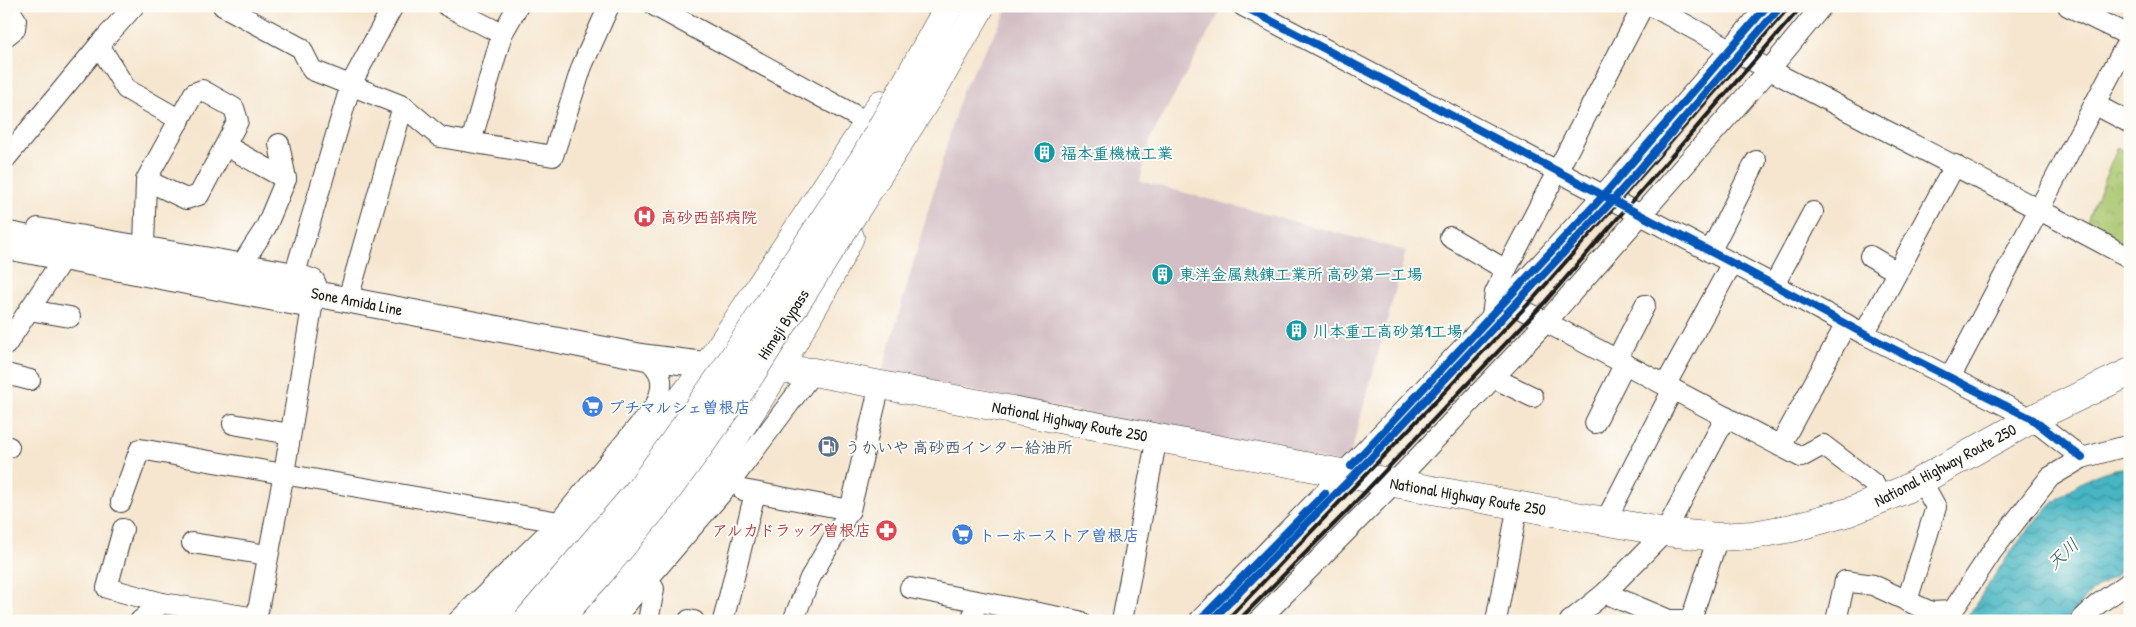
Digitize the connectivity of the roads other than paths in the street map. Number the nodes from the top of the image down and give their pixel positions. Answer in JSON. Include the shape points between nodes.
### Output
{"nodes":[{"id":1,"x":8,"y":6,"type":"edge"},
{"id":2,"x":134,"y":6,"type":"edge"},
{"id":3,"x":223,"y":6,"type":"edge"},
{"id":4,"x":393,"y":6,"type":"edge"},
{"id":5,"x":447,"y":6,"type":"edge"},
{"id":6,"x":518,"y":6,"type":"edge"},
{"id":7,"x":609,"y":6,"type":"edge"},
{"id":8,"x":655,"y":6,"type":"edge"},
{"id":9,"x":939,"y":6,"type":"edge"},
{"id":10,"x":949,"y":6,"type":"edge"},
{"id":11,"x":972,"y":6,"type":"edge"},
{"id":12,"x":981,"y":6,"type":"edge"},
{"id":13,"x":1243,"y":6,"type":"edge"},
{"id":14,"x":1644,"y":6,"type":"edge"},
{"id":15,"x":1652,"y":6,"type":"edge"},
{"id":16,"x":1767,"y":6,"type":"edge"},
{"id":17,"x":1822,"y":6,"type":"edge"},
{"id":18,"x":2068,"y":6,"type":"edge"},
{"id":19,"x":502,"y":34,"type":"junction"},
{"id":20,"x":6,"y":36,"type":"edge"},
{"id":21,"x":99,"y":45,"type":"junction"},
{"id":22,"x":2128,"y":45,"type":"edge"},
{"id":23,"x":1730,"y":50,"type":"junction"},
{"id":24,"x":1769,"y":70,"type":"junction"},
{"id":25,"x":351,"y":84,"type":"junction"},
{"id":26,"x":2094,"y":104,"type":"junction"},
{"id":27,"x":403,"y":106,"type":"junction"},
{"id":28,"x":180,"y":120,"type":"junction"},
{"id":29,"x":2130,"y":123,"type":"edge"},
{"id":30,"x":869,"y":124,"type":"junction"},
{"id":31,"x":471,"y":142,"type":"junction"},
{"id":32,"x":279,"y":144,"type":"dead end"},
{"id":33,"x":226,"y":146,"type":"junction"},
{"id":34,"x":6,"y":158,"type":"edge"},
{"id":35,"x":1756,"y":161,"type":"dead end"},
{"id":36,"x":1955,"y":165,"type":"junction"},
{"id":37,"x":1557,"y":170,"type":"junction"},
{"id":38,"x":146,"y":180,"type":"junction"},
{"id":39,"x":286,"y":180,"type":"junction"},
{"id":40,"x":1604,"y":195,"type":"junction"},
{"id":41,"x":2039,"y":208,"type":"junction"},
{"id":42,"x":1813,"y":212,"type":"dead end"},
{"id":43,"x":1640,"y":216,"type":"junction"},
{"id":44,"x":6,"y":222,"type":"edge"},
{"id":45,"x":6,"y":234,"type":"edge"},
{"id":46,"x":1450,"y":237,"type":"dead end"},
{"id":47,"x":144,"y":247,"type":"junction"},
{"id":48,"x":6,"y":249,"type":"edge"},
{"id":49,"x":1710,"y":252,"type":"junction"},
{"id":50,"x":1870,"y":256,"type":"dead end"},
{"id":51,"x":2130,"y":258,"type":"edge"},
{"id":52,"x":62,"y":260,"type":"junction"},
{"id":53,"x":1732,"y":263,"type":"junction"},
{"id":54,"x":242,"y":264,"type":"junction"},
{"id":55,"x":1506,"y":270,"type":"junction"},
{"id":56,"x":1897,"y":272,"type":"junction"},
{"id":57,"x":295,"y":273,"type":"junction"},
{"id":58,"x":1774,"y":285,"type":"junction"},
{"id":59,"x":348,"y":299,"type":"junction"},
{"id":60,"x":313,"y":300,"type":"junction"},
{"id":61,"x":1506,"y":301,"type":"junction"},
{"id":62,"x":1644,"y":305,"type":"dead end"},
{"id":63,"x":29,"y":310,"type":"junction"},
{"id":64,"x":1492,"y":316,"type":"junction"},
{"id":65,"x":70,"y":317,"type":"dead end"},
{"id":66,"x":1546,"y":322,"type":"junction"},
{"id":67,"x":1846,"y":324,"type":"junction"},
{"id":68,"x":1864,"y":334,"type":"junction"},
{"id":69,"x":6,"y":345,"type":"edge"},
{"id":70,"x":644,"y":358,"type":"junction"},
{"id":71,"x":1621,"y":361,"type":"junction"},
{"id":72,"x":708,"y":365,"type":"junction"},
{"id":73,"x":778,"y":369,"type":"junction"},
{"id":74,"x":813,"y":372,"type":"junction"},
{"id":75,"x":2130,"y":372,"type":"edge"},
{"id":76,"x":6,"y":374,"type":"edge"},
{"id":77,"x":1950,"y":376,"type":"junction"},
{"id":78,"x":1494,"y":378,"type":"junction"},
{"id":79,"x":30,"y":380,"type":"dead end"},
{"id":80,"x":880,"y":385,"type":"junction"},
{"id":81,"x":1670,"y":387,"type":"junction"},
{"id":82,"x":1533,"y":397,"type":"dead end"},
{"id":83,"x":662,"y":411,"type":"junction"},
{"id":84,"x":1726,"y":417,"type":"junction"},
{"id":85,"x":2032,"y":419,"type":"junction"},
{"id":86,"x":1594,"y":423,"type":"dead end"},
{"id":87,"x":233,"y":424,"type":"dead end"},
{"id":88,"x":768,"y":432,"type":"junction"},
{"id":89,"x":290,"y":434,"type":"junction"},
{"id":90,"x":1158,"y":437,"type":"junction"},
{"id":91,"x":2130,"y":445,"type":"edge"},
{"id":92,"x":1780,"y":446,"type":"junction"},
{"id":93,"x":2082,"y":458,"type":"junction"},
{"id":94,"x":614,"y":470,"type":"junction"},
{"id":95,"x":284,"y":473,"type":"junction"},
{"id":96,"x":1344,"y":474,"type":"junction"},
{"id":97,"x":1921,"y":480,"type":"junction"},
{"id":98,"x":1394,"y":483,"type":"junction"},
{"id":99,"x":726,"y":488,"type":"junction"},
{"id":100,"x":754,"y":492,"type":"junction"},
{"id":101,"x":1882,"y":499,"type":"junction"},
{"id":102,"x":123,"y":502,"type":"dead end"},
{"id":103,"x":1518,"y":505,"type":"junction"},
{"id":104,"x":850,"y":510,"type":"junction"},
{"id":105,"x":1606,"y":520,"type":"junction"},
{"id":106,"x":559,"y":522,"type":"junction"},
{"id":107,"x":123,"y":529,"type":"dead end"},
{"id":108,"x":1665,"y":532,"type":"junction"},
{"id":109,"x":1718,"y":537,"type":"junction"},
{"id":110,"x":192,"y":543,"type":"dead end"},
{"id":111,"x":267,"y":555,"type":"junction"},
{"id":112,"x":648,"y":579,"type":"junction"},
{"id":113,"x":2130,"y":582,"type":"edge"},
{"id":114,"x":910,"y":588,"type":"dead end"},
{"id":115,"x":1605,"y":593,"type":"junction"},
{"id":116,"x":976,"y":601,"type":"junction"},
{"id":117,"x":1907,"y":601,"type":"junction"},
{"id":118,"x":162,"y":603,"type":"junction"},
{"id":119,"x":1950,"y":616,"type":"edge"},
{"id":120,"x":492,"y":617,"type":"edge"},
{"id":121,"x":256,"y":620,"type":"edge"},
{"id":122,"x":1067,"y":620,"type":"edge"},
{"id":123,"x":140,"y":621,"type":"edge"},
{"id":124,"x":458,"y":621,"type":"edge"},
{"id":125,"x":527,"y":621,"type":"edge"},
{"id":126,"x":557,"y":621,"type":"edge"},
{"id":127,"x":589,"y":621,"type":"edge"},
{"id":128,"x":612,"y":621,"type":"edge"},
{"id":129,"x":618,"y":621,"type":"edge"},
{"id":130,"x":648,"y":621,"type":"edge"},
{"id":131,"x":722,"y":621,"type":"edge"},
{"id":132,"x":793,"y":621,"type":"edge"},
{"id":133,"x":972,"y":621,"type":"edge"},
{"id":134,"x":1122,"y":621,"type":"edge"},
{"id":135,"x":1198,"y":621,"type":"edge"},
{"id":136,"x":1258,"y":621,"type":"edge"},
{"id":137,"x":1496,"y":621,"type":"edge"},
{"id":138,"x":1570,"y":621,"type":"edge"},
{"id":139,"x":1836,"y":621,"type":"edge"},
{"id":140,"x":2080,"y":621,"type":"edge"}],
"edges":[{"from":1,"to":20,"type":"street","via":[[16,20],[14,29]]},
{"from":2,"to":21,"type":"street"},
{"from":3,"to":25,"type":"street","via":[[301,48],[312,70]]},
{"from":4,"to":25,"type":"street"},
{"from":5,"to":19,"type":"street"},
{"from":6,"to":19,"type":"street"},
{"from":7,"to":31,"type":"street","via":[[582,66],[553,156]]},
{"from":8,"to":30,"type":"street"},
{"from":9,"to":30,"type":"highway"},
{"from":10,"to":125,"type":"highway","name":"Himeji Bypass","bridge":true,"via":[[864,157],[726,369],[641,488]]},
{"from":11,"to":73,"type":"highway","via":[[928,82],[825,286]]},
{"from":12,"to":126,"type":"highway","name":"Himeji Bypass","bridge":true,"via":[[935,86],[742,388],[661,499]]},
{"from":13,"to":37,"type":"street"},
{"from":14,"to":37,"type":"street"},
{"from":15,"to":23,"type":"street"},
{"from":16,"to":23,"type":"street"},
{"from":17,"to":24,"type":"street"},
{"from":18,"to":22,"type":"street"},
{"from":19,"to":31,"type":"street"},
{"from":21,"to":28,"type":"street","via":[[126,89]]},
{"from":21,"to":34,"type":"street"},
{"from":22,"to":26,"type":"street"},
{"from":23,"to":24,"type":"street"},
{"from":23,"to":40,"type":"street"},
{"from":24,"to":36,"type":"street"},
{"from":24,"to":43,"type":"street"},
{"from":25,"to":27,"type":"street"},
{"from":25,"to":57,"type":"street"},
{"from":26,"to":29,"type":"street"},
{"from":26,"to":41,"type":"street"},
{"from":27,"to":31,"type":"street","via":[[440,138]]},
{"from":27,"to":59,"type":"street"},
{"from":28,"to":33,"type":"street","via":[[194,93],[202,90],[234,108],[238,121]]},
{"from":28,"to":38,"type":"street"},
{"from":30,"to":72,"type":"highway"},
{"from":32,"to":39,"type":"street"},
{"from":33,"to":38,"type":"street","via":[[199,195],[186,199]]},
{"from":33,"to":39,"type":"street"},
{"from":35,"to":49,"type":"street"},
{"from":36,"to":41,"type":"street"},
{"from":36,"to":56,"type":"street"},
{"from":37,"to":40,"type":"street"},
{"from":37,"to":55,"type":"street"},
{"from":38,"to":47,"type":"street"},
{"from":39,"to":54,"type":"street","via":[[266,227]]},
{"from":40,"to":43,"type":"street"},
{"from":40,"to":61,"type":"street"},
{"from":41,"to":51,"type":"street"},
{"from":41,"to":77,"type":"street"},
{"from":42,"to":58,"type":"street"},
{"from":43,"to":49,"type":"street"},
{"from":43,"to":66,"type":"street"},
{"from":44,"to":47,"type":"street"},
{"from":45,"to":60,"type":"main road","name":"Sone Amida Line"},
{"from":46,"to":55,"type":"street"},
{"from":47,"to":54,"type":"street"},
{"from":48,"to":52,"type":"street"},
{"from":49,"to":53,"type":"street"},
{"from":50,"to":56,"type":"street"},
{"from":52,"to":60,"type":"street"},
{"from":52,"to":63,"type":"street"},
{"from":53,"to":58,"type":"street"},
{"from":53,"to":81,"type":"street"},
{"from":54,"to":57,"type":"street"},
{"from":55,"to":64,"type":"street","via":[[1495,293]]},
{"from":56,"to":68,"type":"street"},
{"from":57,"to":60,"type":"street","via":[[314,280]]},
{"from":58,"to":67,"type":"street"},
{"from":59,"to":60,"type":"main road","name":"Sone Amida Line"},
{"from":59,"to":70,"type":"main road","name":"Sone Amida Line"},
{"from":60,"to":89,"type":"street"},
{"from":61,"to":64,"type":"street"},
{"from":61,"to":66,"type":"street"},
{"from":62,"to":71,"type":"street"},
{"from":63,"to":65,"type":"street"},
{"from":63,"to":69,"type":"street"},
{"from":64,"to":96,"type":"street"},
{"from":66,"to":71,"type":"street"},
{"from":66,"to":78,"type":"street"},
{"from":67,"to":68,"type":"street"},
{"from":67,"to":92,"type":"street"},
{"from":68,"to":77,"type":"street"},
{"from":70,"to":72,"type":"main road","name":"Sone Amida Line"},
{"from":70,"to":83,"type":"street","via":[[651,362],[660,376]]},
{"from":71,"to":81,"type":"street"},
{"from":71,"to":86,"type":"street"},
{"from":72,"to":73,"type":"highway","name":"National Highway Route 250"},
{"from":72,"to":83,"type":"highway"},
{"from":73,"to":74,"type":"highway","name":"National Highway Route 250"},
{"from":73,"to":88,"type":"street"},
{"from":73,"to":127,"type":"highway","via":[[713,471],[635,570]]},
{"from":74,"to":80,"type":"highway","name":"National Highway Route 250"},
{"from":74,"to":88,"type":"street"},
{"from":75,"to":85,"type":"highway","name":"National Highway Route 250"},
{"from":76,"to":79,"type":"street"},
{"from":77,"to":85,"type":"street"},
{"from":78,"to":82,"type":"street"},
{"from":78,"to":98,"type":"street"},
{"from":80,"to":90,"type":"highway","name":"National Highway Route 250"},
{"from":80,"to":104,"type":"street"},
{"from":81,"to":84,"type":"street"},
{"from":81,"to":105,"type":"street"},
{"from":83,"to":94,"type":"highway"},
{"from":83,"to":94,"type":"street"},
{"from":84,"to":92,"type":"street"},
{"from":84,"to":108,"type":"street"},
{"from":85,"to":93,"type":"street"},
{"from":85,"to":97,"type":"highway","name":"National Highway Route 250"},
{"from":87,"to":89,"type":"street"},
{"from":88,"to":99,"type":"street"},
{"from":89,"to":95,"type":"street"},
{"from":90,"to":96,"type":"highway","name":"National Highway Route 250"},
{"from":90,"to":134,"type":"street"},
{"from":91,"to":93,"type":"street"},
{"from":92,"to":101,"type":"street","via":[[1801,457],[1824,445],[1874,484]]},
{"from":93,"to":119,"type":"street","via":[[2050,477],[1993,550]]},
{"from":94,"to":106,"type":"street"},
{"from":94,"to":120,"type":"highway","via":[[553,558]]},
{"from":95,"to":102,"type":"street","via":[[140,449]]},
{"from":95,"to":106,"type":"street"},
{"from":95,"to":111,"type":"street"},
{"from":96,"to":98,"type":"highway","name":"National Highway Route 250"},
{"from":96,"to":135,"type":"street"},
{"from":97,"to":101,"type":"highway","name":"National Highway Route 250"},
{"from":97,"to":117,"type":"street","via":[[1936,507]]},
{"from":98,"to":103,"type":"highway","name":"National Highway Route 250"},
{"from":98,"to":136,"type":"street"},
{"from":99,"to":100,"type":"street"},
{"from":99,"to":112,"type":"street"},
{"from":100,"to":104,"type":"street"},
{"from":100,"to":131,"type":"street"},
{"from":101,"to":109,"type":"highway","name":"National Highway Route 250","via":[[1792,528]]},
{"from":103,"to":105,"type":"highway","name":"National Highway Route 250"},
{"from":103,"to":137,"type":"street"},
{"from":104,"to":132,"type":"street","via":[[810,578]]},
{"from":105,"to":108,"type":"highway","name":"National Highway Route 250"},
{"from":106,"to":124,"type":"street"},
{"from":107,"to":118,"type":"street","via":[[108,588]]},
{"from":108,"to":109,"type":"highway","name":"National Highway Route 250"},
{"from":108,"to":115,"type":"street"},
{"from":109,"to":115,"type":"street","via":[[1691,620],[1668,620]]},
{"from":110,"to":111,"type":"street"},
{"from":111,"to":121,"type":"street"},
{"from":112,"to":128,"type":"street"},
{"from":112,"to":129,"type":"street"},
{"from":112,"to":130,"type":"street","via":[[654,589]]},
{"from":113,"to":140,"type":"street"},
{"from":114,"to":116,"type":"street"},
{"from":115,"to":138,"type":"street"},
{"from":116,"to":122,"type":"street"},
{"from":116,"to":133,"type":"street"},
{"from":117,"to":119,"type":"street"},
{"from":117,"to":139,"type":"street","via":[[1874,585],[1845,580]]},
{"from":118,"to":121,"type":"street"},
{"from":118,"to":123,"type":"street"}]}
